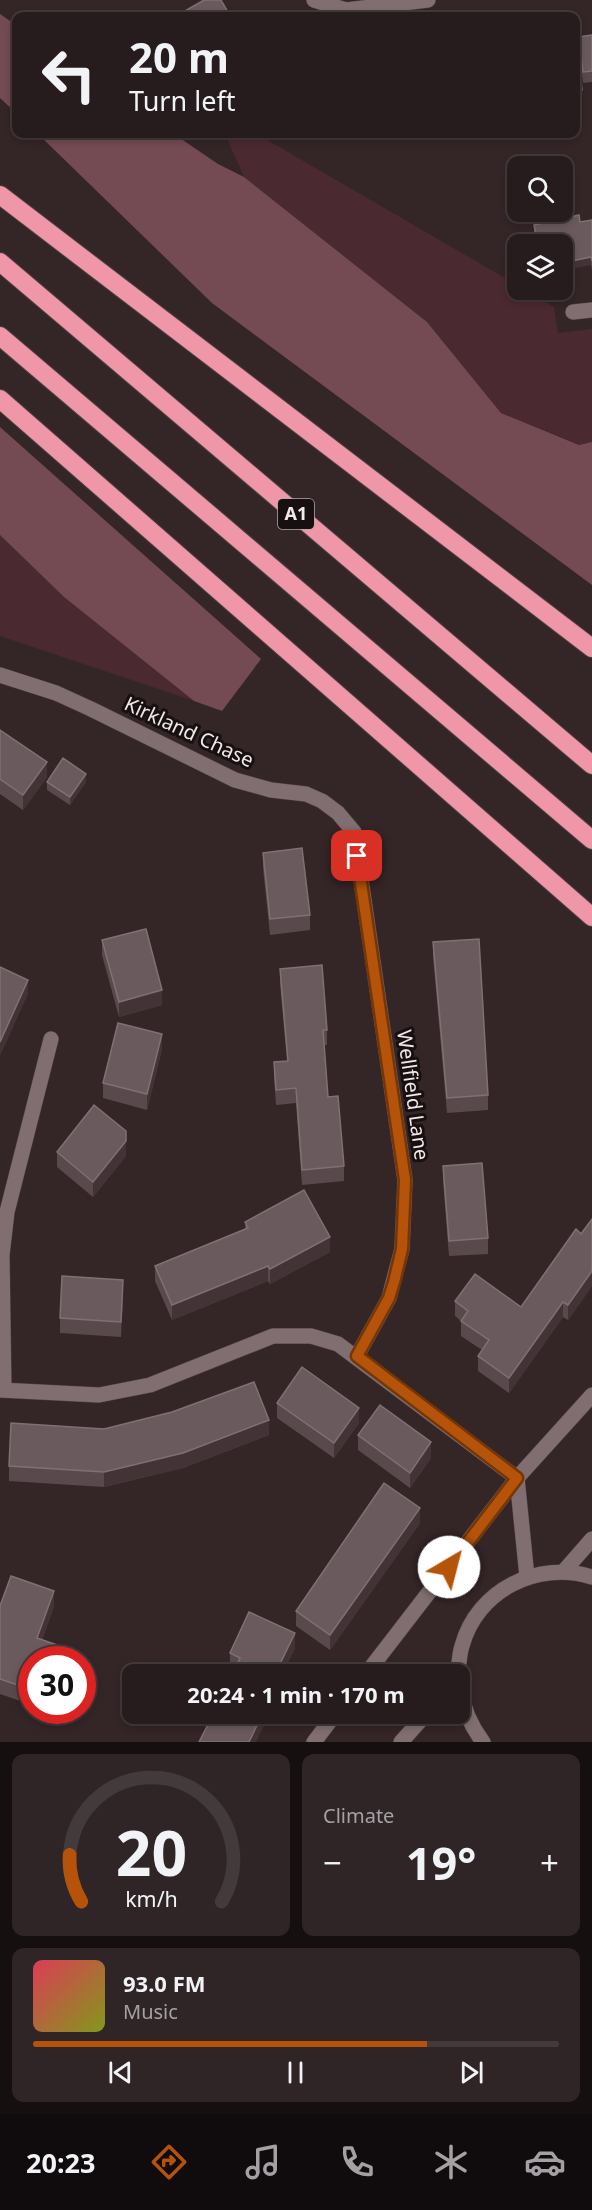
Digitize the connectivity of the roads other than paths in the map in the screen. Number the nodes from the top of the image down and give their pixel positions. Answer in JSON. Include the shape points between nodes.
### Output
{"nodes":[{"id":1,"x":314,"y":0,"type":"edge"},
{"id":2,"x":428,"y":0,"type":"edge"},
{"id":3,"x":0,"y":195,"type":"edge"},
{"id":4,"x":0,"y":262,"type":"edge"},
{"id":5,"x":592,"y":309,"type":"edge"},
{"id":6,"x":573,"y":312,"type":"dead end"},
{"id":7,"x":0,"y":336,"type":"edge"},
{"id":8,"x":0,"y":399,"type":"edge"},
{"id":9,"x":592,"y":648,"type":"edge"},
{"id":10,"x":0,"y":675,"type":"edge"},
{"id":11,"x":592,"y":765,"type":"edge"},
{"id":12,"x":354,"y":832,"type":"joint"},
{"id":13,"x":592,"y":840,"type":"edge"},
{"id":14,"x":592,"y":917,"type":"edge"},
{"id":15,"x":51,"y":1039,"type":"dead end"},
{"id":16,"x":357,"y":1356,"type":"junction"},
{"id":17,"x":2,"y":1390,"type":"edge"},
{"id":18,"x":592,"y":1395,"type":"edge"},
{"id":19,"x":517,"y":1478,"type":"junction"},
{"id":20,"x":592,"y":1539,"type":"edge"},
{"id":21,"x":592,"y":1565,"type":"edge"},
{"id":22,"x":578,"y":1573,"type":"edge"},
{"id":23,"x":526,"y":1577,"type":"junction"},
{"id":24,"x":374,"y":1664,"type":"edge"},
{"id":25,"x":459,"y":1664,"type":"edge"},
{"id":26,"x":470,"y":1722,"type":"edge"},
{"id":27,"x":328,"y":1724,"type":"edge"},
{"id":28,"x":417,"y":1724,"type":"edge"},
{"id":29,"x":314,"y":1742,"type":"edge"},
{"id":30,"x":401,"y":1742,"type":"edge"},
{"id":31,"x":483,"y":1742,"type":"edge"}],
"edges":[{"from":1,"to":2,"type":"street","via":[[346,10]]},
{"from":3,"to":9,"type":"highway"},
{"from":4,"to":11,"type":"highway","number":"A1"},
{"from":5,"to":6,"type":"street"},
{"from":7,"to":13,"type":"highway"},
{"from":8,"to":14,"type":"highway"},
{"from":10,"to":12,"type":"street","name":"Kirkland Chase","via":[[83,705],[235,780],[322,801]]},
{"from":12,"to":16,"type":"street","name":"Wellfield Lane","via":[[405,1180],[402,1249],[389,1298]]},
{"from":15,"to":17,"type":"street","via":[[7,1212],[2,1254]]},
{"from":16,"to":17,"type":"street","via":[[338,1344],[311,1336],[273,1336],[150,1385],[99,1395]]},
{"from":16,"to":19,"type":"street"},
{"from":18,"to":19,"type":"street"},
{"from":19,"to":23,"type":"street"},
{"from":19,"to":24,"type":"street"},
{"from":20,"to":22,"type":"street"},
{"from":21,"to":22,"type":"street"},
{"from":22,"to":23,"type":"street"},
{"from":23,"to":25,"type":"street","via":[[498,1593],[476,1616],[462,1646]]},
{"from":26,"to":31,"type":"street"},
{"from":27,"to":29,"type":"street"},
{"from":28,"to":30,"type":"street"}]}
